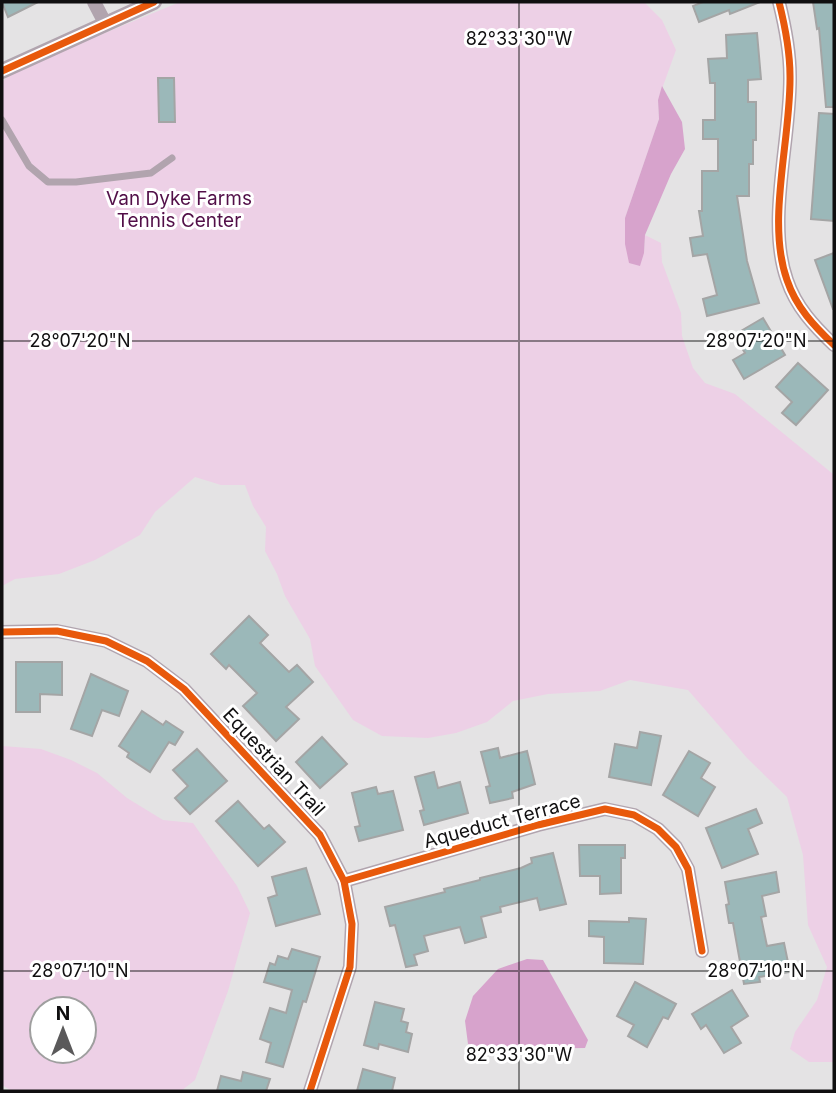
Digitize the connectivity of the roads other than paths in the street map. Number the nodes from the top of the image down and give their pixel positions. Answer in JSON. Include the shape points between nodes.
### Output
{"nodes":[{"id":1,"x":93,"y":2,"type":"edge"},
{"id":2,"x":155,"y":2,"type":"edge"},
{"id":3,"x":779,"y":2,"type":"edge"},
{"id":4,"x":104,"y":23,"type":"junction"},
{"id":5,"x":2,"y":71,"type":"edge"},
{"id":6,"x":2,"y":120,"type":"edge"},
{"id":7,"x":172,"y":158,"type":"dead end"},
{"id":8,"x":834,"y":345,"type":"edge"},
{"id":9,"x":2,"y":632,"type":"edge"},
{"id":10,"x":344,"y":881,"type":"junction"},
{"id":11,"x":702,"y":951,"type":"dead end"},
{"id":12,"x":310,"y":1091,"type":"edge"}],
"edges":[{"from":1,"to":4,"type":"street"},
{"from":2,"to":4,"type":"street"},
{"from":3,"to":8,"type":"street","via":[[790,77],[778,241],[787,281],[806,318]]},
{"from":4,"to":5,"type":"street"},
{"from":6,"to":7,"type":"lane","via":[[29,166],[48,182],[151,173]]},
{"from":9,"to":10,"type":"street","name":"Equestrian Trail","via":[[57,631],[106,641],[147,661],[184,688],[320,835]]},
{"from":10,"to":11,"type":"street","name":"Aqueduct Terrace","via":[[605,809],[634,815],[676,847],[688,870]]},
{"from":10,"to":12,"type":"street","name":"Equestrian Trail","via":[[352,924],[350,967]]}]}
